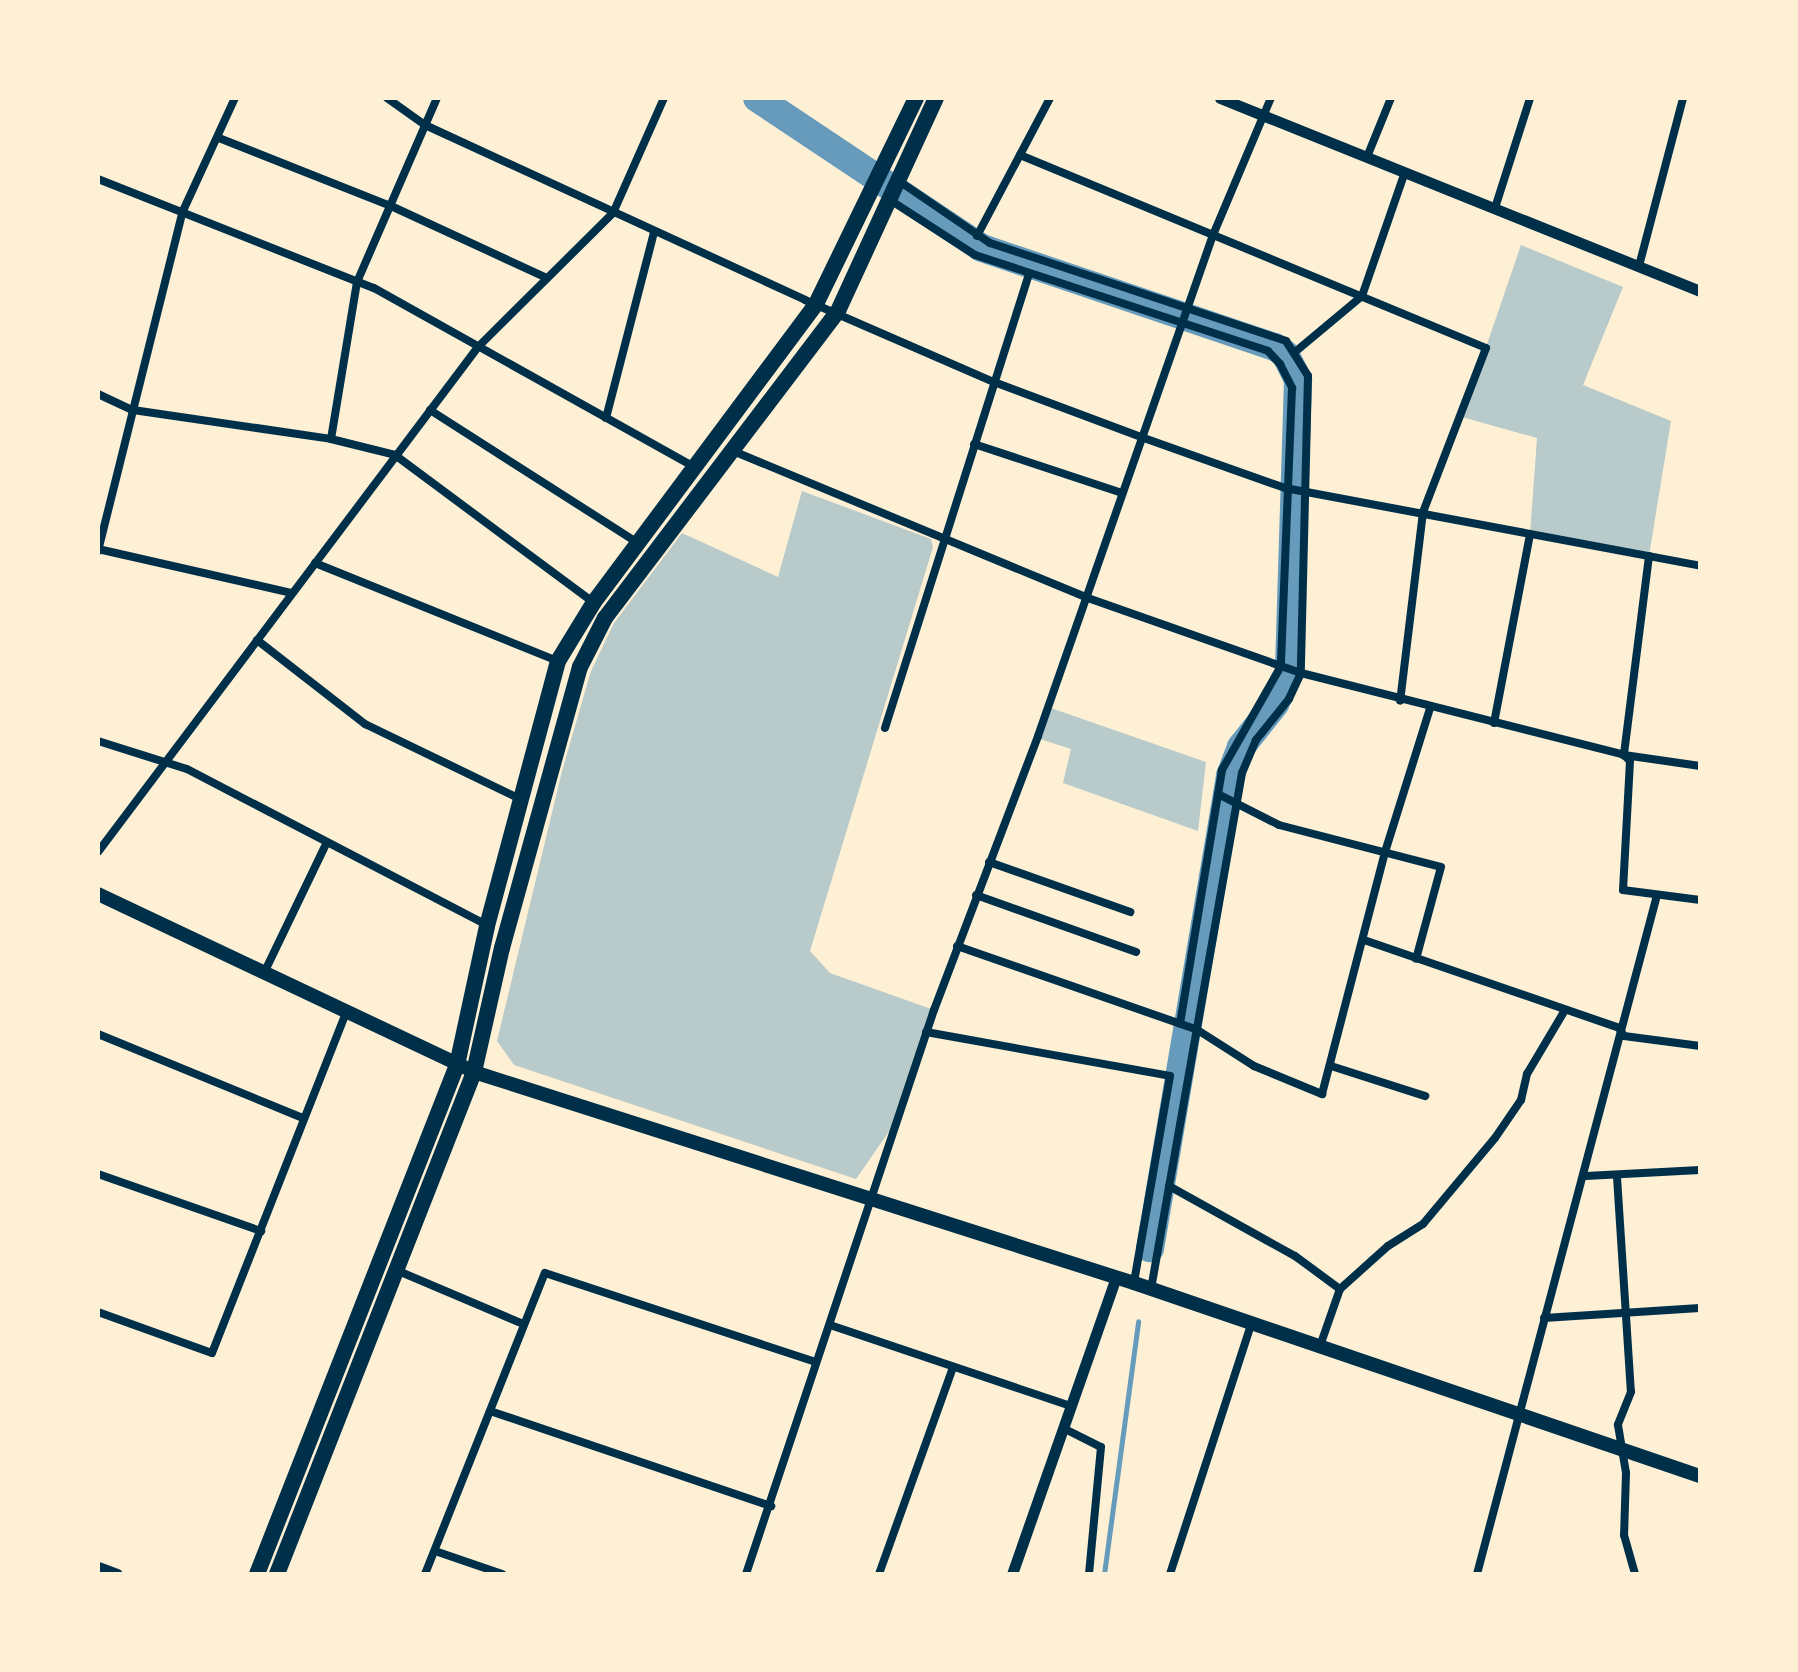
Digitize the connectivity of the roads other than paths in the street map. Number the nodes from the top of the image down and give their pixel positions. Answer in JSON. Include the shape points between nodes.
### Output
{"nodes":[{"id":1,"x":235,"y":98,"type":"edge"},
{"id":2,"x":387,"y":98,"type":"edge"},
{"id":3,"x":437,"y":98,"type":"edge"},
{"id":4,"x":664,"y":98,"type":"edge"},
{"id":5,"x":916,"y":98,"type":"edge"},
{"id":6,"x":936,"y":98,"type":"edge"},
{"id":7,"x":1050,"y":98,"type":"edge"},
{"id":8,"x":1220,"y":98,"type":"edge"},
{"id":9,"x":1271,"y":98,"type":"edge"},
{"id":10,"x":1391,"y":98,"type":"edge"},
{"id":11,"x":1530,"y":98,"type":"edge"},
{"id":12,"x":1683,"y":98,"type":"edge"},
{"id":13,"x":1263,"y":115,"type":"junction"},
{"id":14,"x":425,"y":125,"type":"junction"},
{"id":15,"x":219,"y":138,"type":"junction"},
{"id":16,"x":1020,"y":155,"type":"junction"},
{"id":17,"x":1367,"y":157,"type":"junction"},
{"id":18,"x":1405,"y":172,"type":"junction"},
{"id":19,"x":98,"y":179,"type":"edge"},
{"id":20,"x":894,"y":191,"type":"junction"},
{"id":21,"x":391,"y":206,"type":"junction"},
{"id":22,"x":1495,"y":208,"type":"junction"},
{"id":23,"x":182,"y":213,"type":"junction"},
{"id":24,"x":613,"y":213,"type":"junction"},
{"id":25,"x":654,"y":232,"type":"junction"},
{"id":26,"x":1213,"y":235,"type":"junction"},
{"id":27,"x":977,"y":236,"type":"junction"},
{"id":28,"x":1639,"y":266,"type":"junction"},
{"id":29,"x":1029,"y":274,"type":"junction"},
{"id":30,"x":547,"y":278,"type":"junction"},
{"id":31,"x":357,"y":282,"type":"junction"},
{"id":32,"x":1700,"y":291,"type":"edge"},
{"id":33,"x":1362,"y":296,"type":"junction"},
{"id":34,"x":816,"y":304,"type":"junction"},
{"id":35,"x":1188,"y":306,"type":"junction"},
{"id":36,"x":838,"y":311,"type":"junction"},
{"id":37,"x":1181,"y":324,"type":"junction"},
{"id":38,"x":478,"y":347,"type":"junction"},
{"id":39,"x":1295,"y":352,"type":"junction"},
{"id":40,"x":994,"y":382,"type":"junction"},
{"id":41,"x":98,"y":394,"type":"edge"},
{"id":42,"x":133,"y":410,"type":"junction"},
{"id":43,"x":430,"y":410,"type":"junction"},
{"id":44,"x":606,"y":418,"type":"junction"},
{"id":45,"x":1141,"y":437,"type":"junction"},
{"id":46,"x":331,"y":439,"type":"junction"},
{"id":47,"x":974,"y":444,"type":"junction"},
{"id":48,"x":733,"y":451,"type":"junction"},
{"id":49,"x":395,"y":455,"type":"junction"},
{"id":50,"x":696,"y":468,"type":"junction"},
{"id":51,"x":1285,"y":488,"type":"junction"},
{"id":52,"x":1304,"y":490,"type":"junction"},
{"id":53,"x":1122,"y":493,"type":"junction"},
{"id":54,"x":1423,"y":512,"type":"junction"},
{"id":55,"x":1530,"y":534,"type":"junction"},
{"id":56,"x":943,"y":536,"type":"junction"},
{"id":57,"x":639,"y":544,"type":"junction"},
{"id":58,"x":98,"y":550,"type":"edge"},
{"id":59,"x":1649,"y":556,"type":"junction"},
{"id":60,"x":315,"y":563,"type":"junction"},
{"id":61,"x":1700,"y":566,"type":"edge"},
{"id":62,"x":291,"y":593,"type":"junction"},
{"id":63,"x":1085,"y":597,"type":"junction"},
{"id":64,"x":594,"y":602,"type":"junction"},
{"id":65,"x":257,"y":640,"type":"junction"},
{"id":66,"x":558,"y":661,"type":"junction"},
{"id":67,"x":1281,"y":666,"type":"junction"},
{"id":68,"x":1301,"y":673,"type":"junction"},
{"id":69,"x":1400,"y":701,"type":"junction"},
{"id":70,"x":1430,"y":708,"type":"junction"},
{"id":71,"x":1494,"y":723,"type":"junction"},
{"id":72,"x":885,"y":728,"type":"dead end"},
{"id":73,"x":98,"y":741,"type":"edge"},
{"id":74,"x":1624,"y":755,"type":"junction"},
{"id":75,"x":166,"y":763,"type":"junction"},
{"id":76,"x":1700,"y":766,"type":"edge"},
{"id":77,"x":1218,"y":794,"type":"junction"},
{"id":78,"x":520,"y":799,"type":"junction"},
{"id":79,"x":1236,"y":805,"type":"junction"},
{"id":80,"x":327,"y":842,"type":"junction"},
{"id":81,"x":98,"y":852,"type":"edge"},
{"id":82,"x":1385,"y":852,"type":"junction"},
{"id":83,"x":989,"y":862,"type":"junction"},
{"id":84,"x":98,"y":894,"type":"edge"},
{"id":85,"x":976,"y":895,"type":"junction"},
{"id":86,"x":1657,"y":895,"type":"junction"},
{"id":87,"x":1700,"y":900,"type":"edge"},
{"id":88,"x":1130,"y":912,"type":"dead end"},
{"id":89,"x":487,"y":926,"type":"junction"},
{"id":90,"x":1364,"y":940,"type":"junction"},
{"id":91,"x":957,"y":946,"type":"junction"},
{"id":92,"x":1136,"y":952,"type":"dead end"},
{"id":93,"x":1416,"y":959,"type":"junction"},
{"id":94,"x":264,"y":973,"type":"junction"},
{"id":95,"x":1565,"y":1010,"type":"junction"},
{"id":96,"x":346,"y":1012,"type":"junction"},
{"id":97,"x":1180,"y":1024,"type":"junction"},
{"id":98,"x":1196,"y":1029,"type":"junction"},
{"id":99,"x":926,"y":1032,"type":"junction"},
{"id":100,"x":98,"y":1034,"type":"edge"},
{"id":101,"x":1624,"y":1036,"type":"junction"},
{"id":102,"x":1700,"y":1046,"type":"edge"},
{"id":103,"x":457,"y":1065,"type":"junction"},
{"id":104,"x":1331,"y":1066,"type":"junction"},
{"id":105,"x":474,"y":1072,"type":"junction"},
{"id":106,"x":1425,"y":1096,"type":"dead end"},
{"id":107,"x":303,"y":1118,"type":"junction"},
{"id":108,"x":1700,"y":1170,"type":"edge"},
{"id":109,"x":98,"y":1174,"type":"edge"},
{"id":110,"x":1586,"y":1176,"type":"junction"},
{"id":111,"x":1617,"y":1177,"type":"junction"},
{"id":112,"x":1169,"y":1186,"type":"junction"},
{"id":113,"x":867,"y":1201,"type":"junction"},
{"id":114,"x":261,"y":1231,"type":"junction"},
{"id":115,"x":396,"y":1270,"type":"junction"},
{"id":116,"x":1116,"y":1277,"type":"junction"},
{"id":117,"x":1134,"y":1283,"type":"junction"},
{"id":118,"x":1151,"y":1289,"type":"junction"},
{"id":119,"x":1340,"y":1289,"type":"junction"},
{"id":120,"x":1700,"y":1308,"type":"edge"},
{"id":121,"x":98,"y":1312,"type":"edge"},
{"id":122,"x":1626,"y":1312,"type":"junction"},
{"id":123,"x":1544,"y":1318,"type":"junction"},
{"id":124,"x":1252,"y":1322,"type":"junction"},
{"id":125,"x":523,"y":1324,"type":"junction"},
{"id":126,"x":830,"y":1325,"type":"junction"},
{"id":127,"x":1320,"y":1346,"type":"junction"},
{"id":128,"x":816,"y":1362,"type":"junction"},
{"id":129,"x":953,"y":1367,"type":"junction"},
{"id":130,"x":1071,"y":1406,"type":"junction"},
{"id":131,"x":490,"y":1411,"type":"junction"},
{"id":132,"x":1523,"y":1415,"type":"junction"},
{"id":133,"x":1063,"y":1428,"type":"junction"},
{"id":134,"x":1620,"y":1448,"type":"junction"},
{"id":135,"x":1700,"y":1476,"type":"edge"},
{"id":136,"x":771,"y":1506,"type":"junction"},
{"id":137,"x":435,"y":1551,"type":"junction"},
{"id":138,"x":98,"y":1567,"type":"edge"},
{"id":139,"x":117,"y":1574,"type":"edge"},
{"id":140,"x":257,"y":1574,"type":"edge"},
{"id":141,"x":277,"y":1574,"type":"edge"},
{"id":142,"x":425,"y":1574,"type":"edge"},
{"id":143,"x":502,"y":1574,"type":"edge"},
{"id":144,"x":746,"y":1574,"type":"edge"},
{"id":145,"x":879,"y":1574,"type":"edge"},
{"id":146,"x":1012,"y":1574,"type":"edge"},
{"id":147,"x":1089,"y":1574,"type":"edge"},
{"id":148,"x":1170,"y":1574,"type":"edge"},
{"id":149,"x":1477,"y":1574,"type":"edge"},
{"id":150,"x":1635,"y":1574,"type":"edge"}],
"edges":[{"from":1,"to":15,"type":"street"},
{"from":2,"to":14,"type":"street"},
{"from":3,"to":14,"type":"street"},
{"from":4,"to":24,"type":"street"},
{"from":5,"to":34,"type":"highway"},
{"from":6,"to":20,"type":"highway"},
{"from":7,"to":16,"type":"street"},
{"from":8,"to":13,"type":"street"},
{"from":9,"to":13,"type":"street"},
{"from":10,"to":17,"type":"street"},
{"from":11,"to":22,"type":"street"},
{"from":12,"to":28,"type":"street"},
{"from":13,"to":17,"type":"street"},
{"from":13,"to":26,"type":"street"},
{"from":14,"to":21,"type":"street"},
{"from":14,"to":24,"type":"street"},
{"from":15,"to":21,"type":"street"},
{"from":15,"to":23,"type":"street"},
{"from":16,"to":26,"type":"street"},
{"from":16,"to":27,"type":"street"},
{"from":17,"to":18,"type":"street"},
{"from":18,"to":22,"type":"street"},
{"from":18,"to":33,"type":"street"},
{"from":19,"to":23,"type":"street"},
{"from":20,"to":27,"type":"street"},
{"from":20,"to":29,"type":"street","via":[[975,255]]},
{"from":20,"to":36,"type":"highway"},
{"from":21,"to":30,"type":"street"},
{"from":21,"to":31,"type":"street"},
{"from":22,"to":28,"type":"street"},
{"from":23,"to":31,"type":"street"},
{"from":23,"to":42,"type":"street"},
{"from":24,"to":25,"type":"street"},
{"from":24,"to":30,"type":"street"},
{"from":25,"to":34,"type":"street"},
{"from":25,"to":44,"type":"street"},
{"from":26,"to":33,"type":"street"},
{"from":26,"to":35,"type":"street"},
{"from":27,"to":35,"type":"street"},
{"from":28,"to":32,"type":"street"},
{"from":29,"to":37,"type":"street"},
{"from":29,"to":40,"type":"street"},
{"from":30,"to":38,"type":"street"},
{"from":31,"to":38,"type":"street"},
{"from":31,"to":46,"type":"street"},
{"from":33,"to":39,"type":"street"},
{"from":33,"to":54,"type":"street","via":[[1486,348]]},
{"from":34,"to":36,"type":"street"},
{"from":34,"to":50,"type":"highway"},
{"from":35,"to":37,"type":"street"},
{"from":35,"to":39,"type":"street","via":[[1278,338]]},
{"from":36,"to":40,"type":"street"},
{"from":36,"to":48,"type":"highway"},
{"from":37,"to":45,"type":"street"},
{"from":37,"to":51,"type":"street","via":[[1268,351],[1280,364],[1292,396]]},
{"from":38,"to":43,"type":"street"},
{"from":38,"to":44,"type":"street"},
{"from":39,"to":52,"type":"street","via":[[1310,388]]},
{"from":40,"to":45,"type":"street"},
{"from":40,"to":47,"type":"street"},
{"from":41,"to":42,"type":"street"},
{"from":42,"to":46,"type":"street"},
{"from":42,"to":58,"type":"street"},
{"from":43,"to":49,"type":"street"},
{"from":43,"to":57,"type":"street"},
{"from":44,"to":50,"type":"street"},
{"from":45,"to":51,"type":"street"},
{"from":45,"to":53,"type":"street"},
{"from":46,"to":49,"type":"street"},
{"from":47,"to":53,"type":"street"},
{"from":47,"to":56,"type":"street"},
{"from":48,"to":56,"type":"street"},
{"from":48,"to":105,"type":"highway","via":[[605,618],[580,667],[502,948]]},
{"from":49,"to":60,"type":"street"},
{"from":49,"to":64,"type":"street"},
{"from":50,"to":57,"type":"highway"},
{"from":51,"to":52,"type":"street"},
{"from":51,"to":67,"type":"street"},
{"from":52,"to":54,"type":"street"},
{"from":52,"to":68,"type":"street"},
{"from":53,"to":63,"type":"street"},
{"from":54,"to":55,"type":"street"},
{"from":54,"to":69,"type":"street"},
{"from":55,"to":59,"type":"street"},
{"from":55,"to":71,"type":"street"},
{"from":56,"to":63,"type":"street"},
{"from":56,"to":72,"type":"street"},
{"from":57,"to":64,"type":"highway"},
{"from":58,"to":62,"type":"street"},
{"from":59,"to":61,"type":"street"},
{"from":59,"to":74,"type":"street"},
{"from":60,"to":62,"type":"street"},
{"from":60,"to":66,"type":"street"},
{"from":62,"to":65,"type":"street"},
{"from":63,"to":67,"type":"street"},
{"from":63,"to":83,"type":"street"},
{"from":64,"to":66,"type":"highway"},
{"from":65,"to":75,"type":"street"},
{"from":65,"to":78,"type":"street","via":[[365,724]]},
{"from":66,"to":78,"type":"highway"},
{"from":67,"to":68,"type":"street"},
{"from":67,"to":77,"type":"street","via":[[1266,699],[1232,745]]},
{"from":68,"to":69,"type":"street"},
{"from":68,"to":79,"type":"street","via":[[1248,755]]},
{"from":69,"to":70,"type":"street"},
{"from":70,"to":71,"type":"street"},
{"from":70,"to":82,"type":"street"},
{"from":71,"to":74,"type":"street"},
{"from":73,"to":75,"type":"street"},
{"from":74,"to":76,"type":"street"},
{"from":74,"to":86,"type":"street","via":[[1630,761],[1623,890]]},
{"from":75,"to":80,"type":"street"},
{"from":75,"to":81,"type":"street"},
{"from":77,"to":79,"type":"street"},
{"from":77,"to":97,"type":"street"},
{"from":78,"to":89,"type":"highway"},
{"from":79,"to":82,"type":"street","via":[[1279,825]]},
{"from":79,"to":98,"type":"street"},
{"from":80,"to":89,"type":"street"},
{"from":80,"to":94,"type":"street"},
{"from":82,"to":90,"type":"street"},
{"from":82,"to":93,"type":"street","via":[[1441,867]]},
{"from":83,"to":85,"type":"street"},
{"from":83,"to":88,"type":"street"},
{"from":84,"to":94,"type":"main road"},
{"from":85,"to":91,"type":"street"},
{"from":85,"to":92,"type":"street"},
{"from":86,"to":87,"type":"street"},
{"from":86,"to":101,"type":"street"},
{"from":89,"to":103,"type":"highway"},
{"from":90,"to":93,"type":"street"},
{"from":90,"to":104,"type":"street"},
{"from":91,"to":97,"type":"street"},
{"from":91,"to":99,"type":"street"},
{"from":93,"to":95,"type":"street"},
{"from":94,"to":96,"type":"main road"},
{"from":95,"to":101,"type":"street","via":[[1619,1028]]},
{"from":95,"to":119,"type":"street","via":[[1527,1074],[1521,1100],[1444,1202]]},
{"from":96,"to":103,"type":"main road"},
{"from":96,"to":107,"type":"street"},
{"from":97,"to":98,"type":"street"},
{"from":98,"to":104,"type":"street","via":[[1254,1066],[1322,1094]]},
{"from":98,"to":112,"type":"street"},
{"from":99,"to":113,"type":"street"},
{"from":99,"to":117,"type":"street","via":[[1170,1076]]},
{"from":100,"to":107,"type":"street"},
{"from":101,"to":102,"type":"street"},
{"from":101,"to":110,"type":"street"},
{"from":103,"to":105,"type":"main road"},
{"from":103,"to":140,"type":"highway"},
{"from":104,"to":106,"type":"street"},
{"from":105,"to":113,"type":"main road"},
{"from":105,"to":115,"type":"highway"},
{"from":107,"to":114,"type":"street"},
{"from":108,"to":111,"type":"street"},
{"from":109,"to":114,"type":"street"},
{"from":110,"to":111,"type":"street"},
{"from":110,"to":123,"type":"street"},
{"from":111,"to":122,"type":"street"},
{"from":112,"to":118,"type":"street"},
{"from":112,"to":119,"type":"street","via":[[1295,1256]]},
{"from":113,"to":116,"type":"main road"},
{"from":113,"to":126,"type":"street"},
{"from":114,"to":121,"type":"street","via":[[212,1353]]},
{"from":115,"to":125,"type":"street"},
{"from":115,"to":141,"type":"highway"},
{"from":116,"to":117,"type":"main road"},
{"from":116,"to":130,"type":"street"},
{"from":117,"to":118,"type":"main road"},
{"from":118,"to":124,"type":"main road"},
{"from":119,"to":127,"type":"street"},
{"from":120,"to":122,"type":"street"},
{"from":122,"to":123,"type":"street"},
{"from":122,"to":134,"type":"street","via":[[1631,1392],[1618,1425]]},
{"from":123,"to":132,"type":"street"},
{"from":124,"to":127,"type":"main road"},
{"from":124,"to":148,"type":"street"},
{"from":125,"to":128,"type":"street","via":[[545,1273]]},
{"from":125,"to":131,"type":"street"},
{"from":126,"to":128,"type":"street"},
{"from":126,"to":129,"type":"street"},
{"from":127,"to":132,"type":"main road"},
{"from":128,"to":136,"type":"street"},
{"from":129,"to":130,"type":"street"},
{"from":129,"to":145,"type":"street"},
{"from":130,"to":133,"type":"street"},
{"from":131,"to":136,"type":"street"},
{"from":131,"to":137,"type":"street"},
{"from":132,"to":134,"type":"main road"},
{"from":132,"to":149,"type":"street"},
{"from":133,"to":146,"type":"street"},
{"from":133,"to":147,"type":"street","via":[[1101,1447]]},
{"from":134,"to":135,"type":"main road"},
{"from":134,"to":150,"type":"street","via":[[1626,1473],[1624,1535]]},
{"from":136,"to":144,"type":"street"},
{"from":137,"to":142,"type":"street"},
{"from":137,"to":143,"type":"street"},
{"from":138,"to":139,"type":"street"}]}
